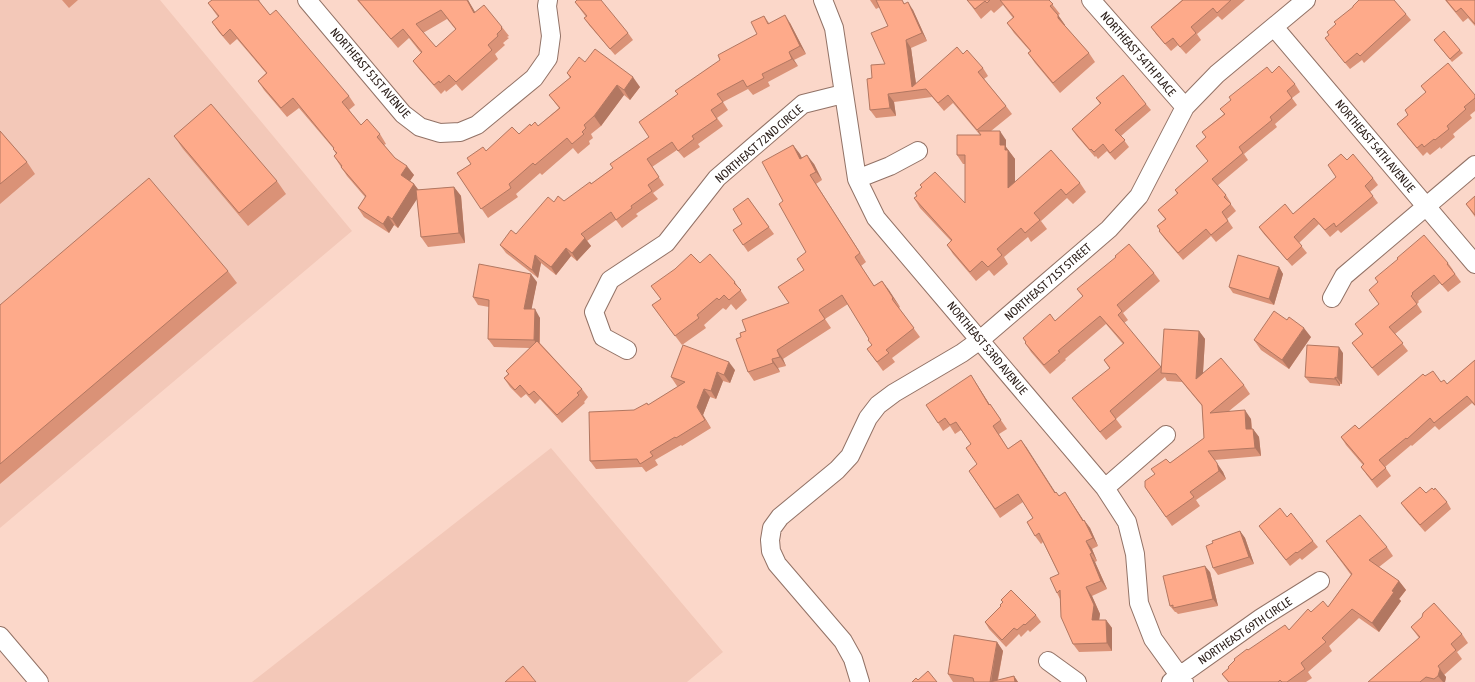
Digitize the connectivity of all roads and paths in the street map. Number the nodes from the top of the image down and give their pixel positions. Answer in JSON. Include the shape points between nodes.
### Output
{"nodes":[{"id":1,"x":548,"y":0,"type":"edge"},
{"id":2,"x":823,"y":0,"type":"edge"},
{"id":3,"x":1091,"y":0,"type":"edge"},
{"id":4,"x":1306,"y":0,"type":"edge"},
{"id":5,"x":311,"y":1,"type":"edge"},
{"id":6,"x":1274,"y":27,"type":"junction"},
{"id":7,"x":843,"y":94,"type":"junction"},
{"id":8,"x":1185,"y":107,"type":"junction"},
{"id":9,"x":918,"y":151,"type":"dead end"},
{"id":10,"x":1475,"y":165,"type":"edge"},
{"id":11,"x":856,"y":179,"type":"junction"},
{"id":12,"x":1426,"y":206,"type":"junction"},
{"id":13,"x":1475,"y":264,"type":"edge"},
{"id":14,"x":1332,"y":298,"type":"dead end"},
{"id":15,"x":980,"y":340,"type":"junction"},
{"id":16,"x":627,"y":350,"type":"dead end"},
{"id":17,"x":1166,"y":435,"type":"dead end"},
{"id":18,"x":1105,"y":488,"type":"junction"},
{"id":19,"x":1320,"y":581,"type":"dead end"},
{"id":20,"x":0,"y":636,"type":"edge"},
{"id":21,"x":1048,"y":661,"type":"dead end"},
{"id":22,"x":1178,"y":680,"type":"edge"},
{"id":23,"x":39,"y":682,"type":"edge"},
{"id":24,"x":860,"y":682,"type":"edge"},
{"id":25,"x":1077,"y":682,"type":"edge"}],
"edges":[{"from":1,"to":5,"type":"street","name":"NORTHEAST 51ST AVENUE","via":[[551,36],[548,58],[534,78],[477,126],[460,132],[440,133],[420,127],[403,114]]},
{"from":2,"to":7,"type":"street","name":"NORTHEAST 53RD AVENUE","via":[[834,28]]},
{"from":3,"to":8,"type":"street","name":"NORTHEAST 54TH PLACE"},
{"from":4,"to":6,"type":"street","name":"NORTHEAST 71ST STREET"},
{"from":6,"to":8,"type":"street","name":"NORTHEAST 71ST STREET","via":[[1217,74]]},
{"from":6,"to":12,"type":"street","name":"NORTHEAST 54TH AVENUE"},
{"from":7,"to":11,"type":"street","name":"NORTHEAST 53RD AVENUE"},
{"from":7,"to":16,"type":"street","name":"NORTHEAST 72ND CIRCLE","via":[[803,104],[717,178],[666,243],[610,280],[594,312],[603,337]]},
{"from":8,"to":15,"type":"street","name":"NORTHEAST 71ST STREET","via":[[1139,196],[1109,229]]},
{"from":9,"to":11,"type":"street","via":[[890,166]]},
{"from":10,"to":12,"type":"street"},
{"from":11,"to":15,"type":"street","name":"NORTHEAST 53RD AVENUE","via":[[876,218]]},
{"from":12,"to":13,"type":"street","name":"NORTHEAST 54TH AVENUE"},
{"from":12,"to":14,"type":"street","via":[[1344,276]]},
{"from":15,"to":18,"type":"street","name":"NORTHEAST 53RD AVENUE"},
{"from":15,"to":24,"type":"street","name":"NORTHEAST 71ST STREET","via":[[878,405],[868,418],[850,456],[837,470],[780,517],[772,528],[770,551],[777,564],[843,642],[853,659]]},
{"from":17,"to":18,"type":"street"},
{"from":18,"to":22,"type":"street","name":"NORTHEAST 53RD AVENUE","via":[[1127,522],[1135,554],[1139,603],[1153,640]]},
{"from":19,"to":22,"type":"street","name":"NORTHEAST 69TH CIRCLE","via":[[1261,618]]},
{"from":20,"to":23,"type":"street"},
{"from":21,"to":25,"type":"street"}]}
